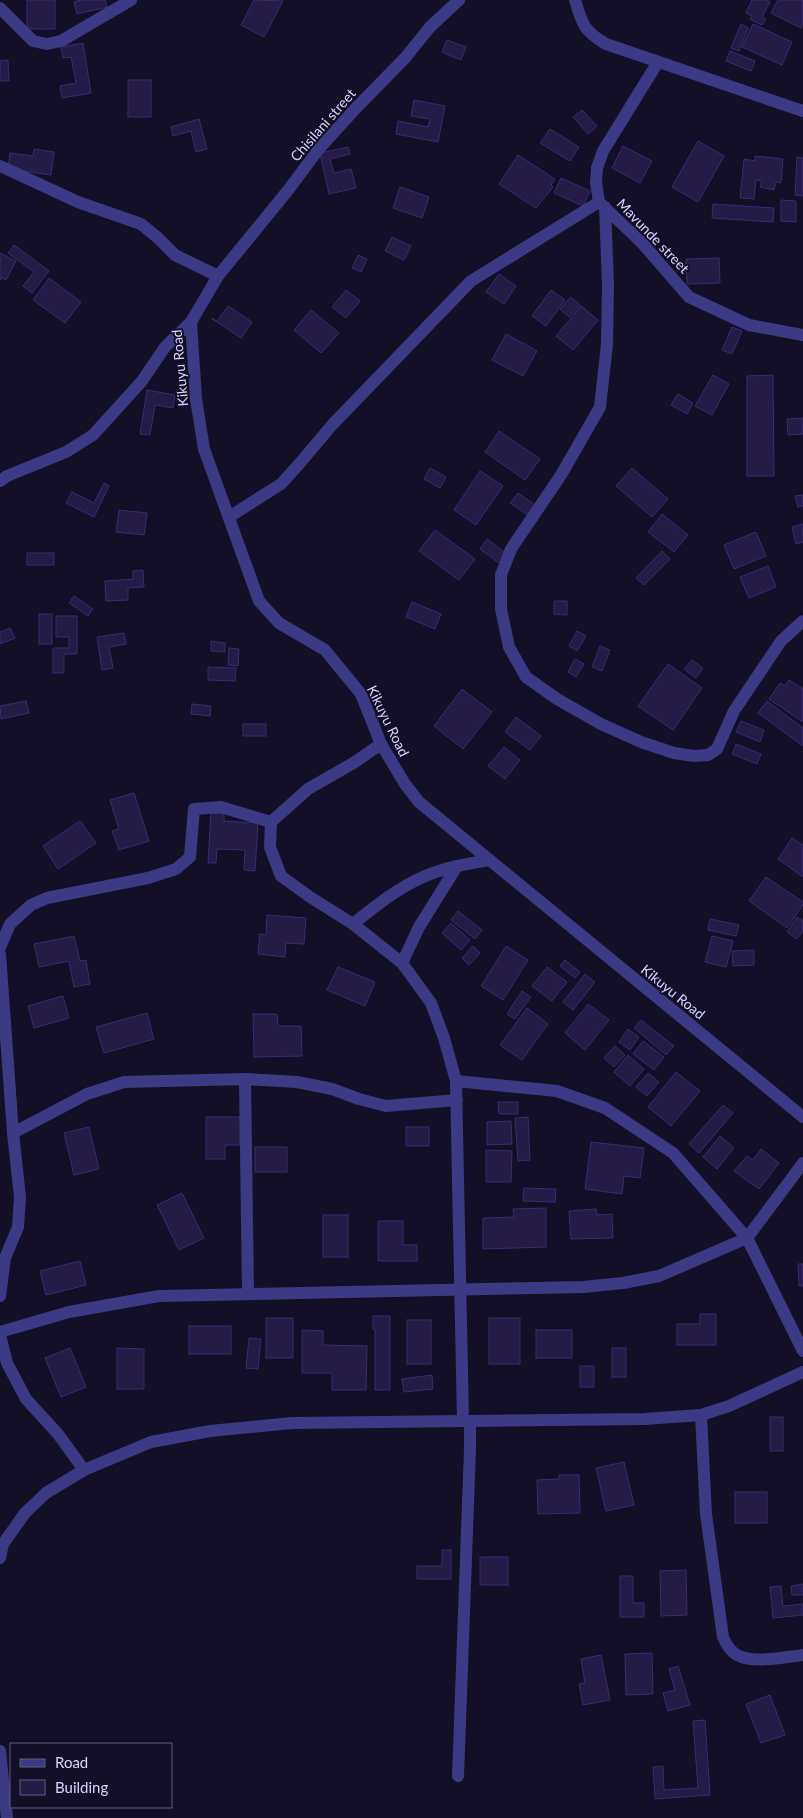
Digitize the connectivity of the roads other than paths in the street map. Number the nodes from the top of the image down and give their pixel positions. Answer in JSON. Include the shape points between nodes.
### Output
{"nodes":[{"id":1,"x":131,"y":0,"type":"edge"},
{"id":2,"x":459,"y":0,"type":"edge"},
{"id":3,"x":575,"y":0,"type":"edge"},
{"id":4,"x":0,"y":8,"type":"edge"},
{"id":5,"x":658,"y":62,"type":"junction"},
{"id":6,"x":803,"y":111,"type":"edge"},
{"id":7,"x":0,"y":166,"type":"edge"},
{"id":8,"x":602,"y":205,"type":"junction"},
{"id":9,"x":218,"y":276,"type":"junction"},
{"id":10,"x":191,"y":322,"type":"junction"},
{"id":11,"x":803,"y":335,"type":"edge"},
{"id":12,"x":0,"y":481,"type":"edge"},
{"id":13,"x":229,"y":517,"type":"junction"},
{"id":14,"x":803,"y":621,"type":"edge"},
{"id":15,"x":381,"y":744,"type":"junction"},
{"id":16,"x":271,"y":822,"type":"junction"},
{"id":17,"x":490,"y":860,"type":"junction"},
{"id":18,"x":457,"y":866,"type":"junction"},
{"id":19,"x":353,"y":924,"type":"junction"},
{"id":20,"x":0,"y":947,"type":"edge"},
{"id":21,"x":0,"y":954,"type":"edge"},
{"id":22,"x":402,"y":963,"type":"junction"},
{"id":23,"x":245,"y":1080,"type":"junction"},
{"id":24,"x":456,"y":1081,"type":"junction"},
{"id":25,"x":457,"y":1100,"type":"junction"},
{"id":26,"x":803,"y":1117,"type":"edge"},
{"id":27,"x":13,"y":1133,"type":"junction"},
{"id":28,"x":803,"y":1163,"type":"edge"},
{"id":29,"x":747,"y":1238,"type":"junction"},
{"id":30,"x":460,"y":1290,"type":"junction"},
{"id":31,"x":248,"y":1293,"type":"junction"},
{"id":32,"x":0,"y":1296,"type":"edge"},
{"id":33,"x":0,"y":1334,"type":"edge"},
{"id":34,"x":803,"y":1351,"type":"edge"},
{"id":35,"x":803,"y":1372,"type":"edge"},
{"id":36,"x":701,"y":1415,"type":"junction"},
{"id":37,"x":466,"y":1421,"type":"junction"},
{"id":38,"x":84,"y":1470,"type":"junction"},
{"id":39,"x":1,"y":1541,"type":"edge"},
{"id":40,"x":0,"y":1558,"type":"edge"},
{"id":41,"x":803,"y":1655,"type":"edge"},
{"id":42,"x":0,"y":1751,"type":"edge"},
{"id":43,"x":458,"y":1776,"type":"dead end"},
{"id":44,"x":6,"y":1818,"type":"edge"}],
"edges":[{"from":1,"to":4,"type":"street","via":[[61,41],[47,44],[33,41]]},
{"from":2,"to":9,"type":"street","name":"Chisilani street","via":[[430,27],[318,150]]},
{"from":3,"to":5,"type":"street","via":[[590,34],[606,44]]},
{"from":5,"to":6,"type":"street"},
{"from":5,"to":8,"type":"street","name":"Mavunde street","via":[[603,151],[596,183]]},
{"from":7,"to":9,"type":"street","via":[[78,202],[141,224],[174,256]]},
{"from":8,"to":11,"type":"street","name":"Mavunde street","via":[[642,243],[690,297],[749,325]]},
{"from":8,"to":13,"type":"street","via":[[471,281],[332,425],[281,484]]},
{"from":8,"to":14,"type":"street","via":[[608,285],[607,344],[600,406],[561,475],[511,549],[501,575],[501,609],[509,648],[526,677],[601,724],[674,753],[708,755],[718,749],[734,711],[781,641]]},
{"from":9,"to":10,"type":"street","name":"Kikuyu Road"},
{"from":10,"to":12,"type":"street","via":[[166,347],[142,382],[93,434],[66,452]]},
{"from":10,"to":13,"type":"street","name":"Kikuyu Road","via":[[196,399],[204,449]]},
{"from":13,"to":15,"type":"street","name":"Kikuyu Road","via":[[259,600],[279,623],[325,650],[361,694]]},
{"from":15,"to":16,"type":"street","via":[[308,789]]},
{"from":15,"to":17,"type":"street","name":"Kikuyu Road","via":[[404,784],[420,802]]},
{"from":16,"to":19,"type":"street","via":[[270,847],[281,876]]},
{"from":16,"to":20,"type":"street","via":[[221,807],[194,809],[190,857],[176,869],[148,878],[47,898],[31,905],[10,924]]},
{"from":17,"to":18,"type":"street"},
{"from":17,"to":26,"type":"street","name":"Kikuyu Road"},
{"from":18,"to":19,"type":"street","via":[[416,880]]},
{"from":18,"to":22,"type":"street","via":[[419,927]]},
{"from":19,"to":22,"type":"street"},
{"from":21,"to":27,"type":"street"},
{"from":22,"to":24,"type":"street","via":[[430,1003]]},
{"from":23,"to":25,"type":"street","via":[[314,1085],[386,1106]]},
{"from":23,"to":27,"type":"street","via":[[124,1082],[87,1094]]},
{"from":23,"to":31,"type":"street"},
{"from":24,"to":25,"type":"street"},
{"from":24,"to":29,"type":"street","via":[[557,1091],[605,1108],[673,1153]]},
{"from":25,"to":30,"type":"street"},
{"from":27,"to":32,"type":"street","via":[[20,1197],[18,1227],[5,1258]]},
{"from":28,"to":29,"type":"street"},
{"from":29,"to":30,"type":"street","via":[[659,1276],[624,1283]]},
{"from":29,"to":34,"type":"street"},
{"from":30,"to":31,"type":"street"},
{"from":30,"to":37,"type":"street"},
{"from":31,"to":33,"type":"street","via":[[159,1296],[69,1312]]},
{"from":33,"to":38,"type":"street","via":[[7,1363],[26,1399],[58,1434]]},
{"from":35,"to":36,"type":"street","via":[[729,1406]]},
{"from":36,"to":37,"type":"street","via":[[644,1419]]},
{"from":36,"to":41,"type":"street","via":[[706,1514],[727,1647],[746,1658]]},
{"from":37,"to":38,"type":"street","via":[[292,1423],[210,1431],[151,1442]]},
{"from":37,"to":43,"type":"street","via":[[470,1449]]},
{"from":38,"to":39,"type":"street","via":[[46,1493]]},
{"from":39,"to":40,"type":"street"},
{"from":42,"to":44,"type":"street"}]}
